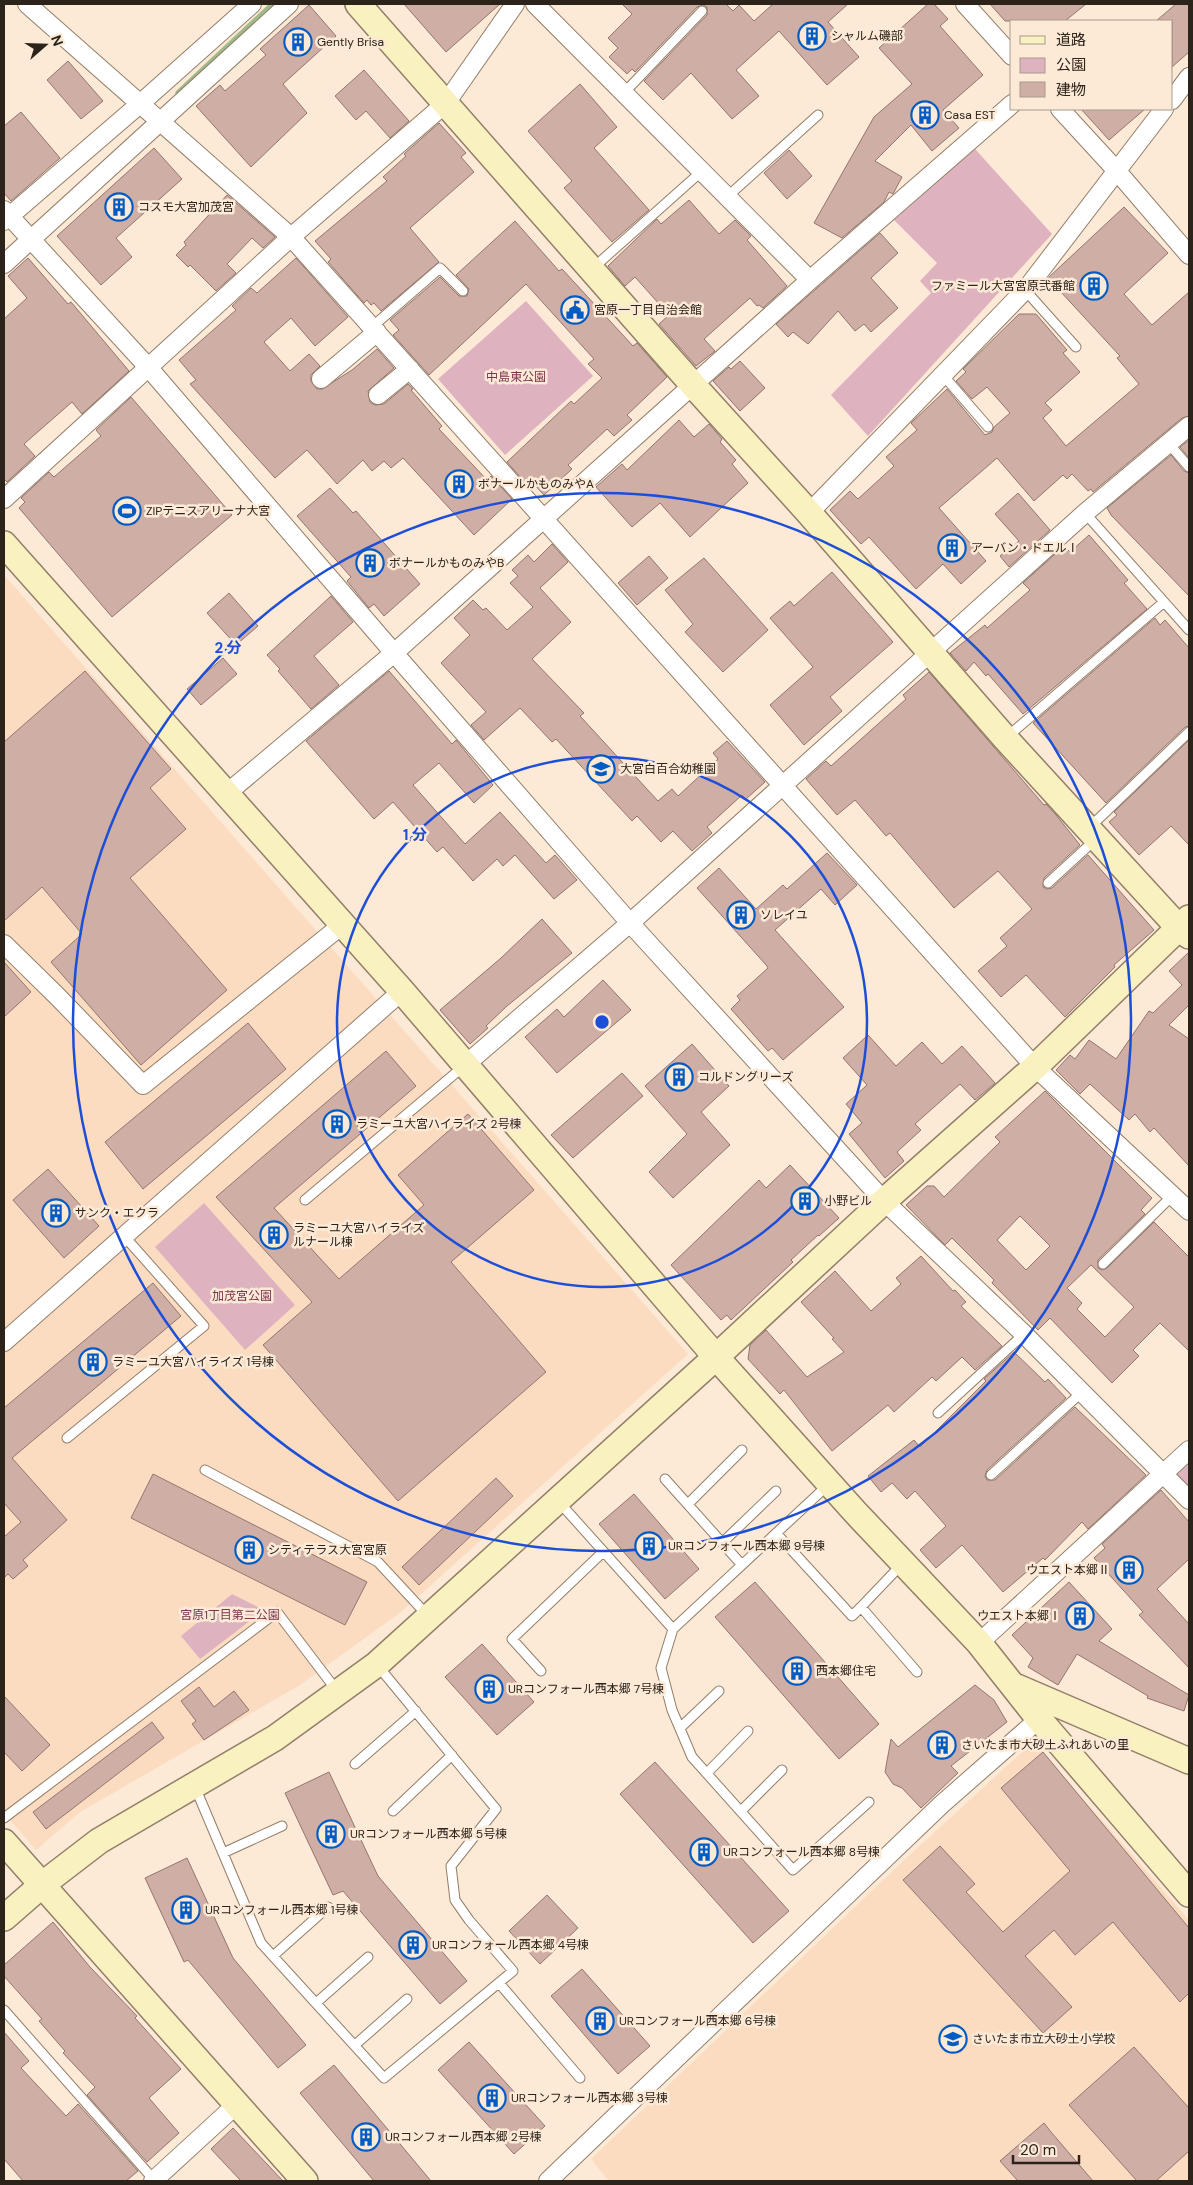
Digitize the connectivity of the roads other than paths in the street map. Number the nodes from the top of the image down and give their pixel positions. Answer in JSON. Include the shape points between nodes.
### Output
{"nodes":[{"id":1,"x":27,"y":4,"type":"edge"},
{"id":2,"x":252,"y":4,"type":"edge"},
{"id":3,"x":289,"y":4,"type":"edge"},
{"id":4,"x":358,"y":4,"type":"edge"},
{"id":5,"x":515,"y":4,"type":"edge"},
{"id":6,"x":535,"y":4,"type":"edge"},
{"id":7,"x":965,"y":4,"type":"edge"},
{"id":8,"x":702,"y":11,"type":"dead end"},
{"id":9,"x":1010,"y":54,"type":"edge"},
{"id":10,"x":1189,"y":77,"type":"edge"},
{"id":11,"x":624,"y":94,"type":"junction"},
{"id":12,"x":1173,"y":99,"type":"edge"},
{"id":13,"x":446,"y":103,"type":"junction"},
{"id":14,"x":142,"y":104,"type":"junction"},
{"id":15,"x":1010,"y":106,"type":"edge"},
{"id":16,"x":1061,"y":110,"type":"edge"},
{"id":17,"x":1163,"y":110,"type":"edge"},
{"id":18,"x":818,"y":115,"type":"dead end"},
{"id":19,"x":160,"y":120,"type":"junction"},
{"id":20,"x":1116,"y":170,"type":"junction"},
{"id":21,"x":702,"y":171,"type":"junction"},
{"id":22,"x":727,"y":197,"type":"junction"},
{"id":23,"x":8,"y":217,"type":"edge"},
{"id":24,"x":291,"y":237,"type":"junction"},
{"id":25,"x":30,"y":238,"type":"junction"},
{"id":26,"x":1189,"y":255,"type":"edge"},
{"id":27,"x":4,"y":264,"type":"edge"},
{"id":28,"x":592,"y":270,"type":"junction"},
{"id":29,"x":810,"y":280,"type":"junction"},
{"id":30,"x":1026,"y":290,"type":"junction"},
{"id":31,"x":463,"y":291,"type":"dead end"},
{"id":32,"x":374,"y":330,"type":"junction"},
{"id":33,"x":1076,"y":346,"type":"dead end"},
{"id":34,"x":148,"y":367,"type":"junction"},
{"id":35,"x":410,"y":369,"type":"junction"},
{"id":36,"x":943,"y":375,"type":"junction"},
{"id":37,"x":321,"y":379,"type":"dead end"},
{"id":38,"x":693,"y":385,"type":"junction"},
{"id":39,"x":378,"y":396,"type":"dead end"},
{"id":40,"x":1189,"y":426,"type":"edge"},
{"id":41,"x":988,"y":427,"type":"dead end"},
{"id":42,"x":1169,"y":444,"type":"junction"},
{"id":43,"x":1189,"y":467,"type":"edge"},
{"id":44,"x":4,"y":499,"type":"edge"},
{"id":45,"x":809,"y":513,"type":"junction"},
{"id":46,"x":1085,"y":513,"type":"junction"},
{"id":47,"x":545,"y":519,"type":"junction"},
{"id":48,"x":4,"y":544,"type":"edge"},
{"id":49,"x":1164,"y":602,"type":"junction"},
{"id":50,"x":1189,"y":630,"type":"edge"},
{"id":51,"x":929,"y":652,"type":"junction"},
{"id":52,"x":394,"y":654,"type":"junction"},
{"id":53,"x":1189,"y":732,"type":"edge"},
{"id":54,"x":1005,"y":738,"type":"junction"},
{"id":55,"x":784,"y":785,"type":"junction"},
{"id":56,"x":226,"y":794,"type":"junction"},
{"id":57,"x":1092,"y":834,"type":"junction"},
{"id":58,"x":1048,"y":882,"type":"dead end"},
{"id":59,"x":630,"y":924,"type":"junction"},
{"id":60,"x":342,"y":925,"type":"junction"},
{"id":61,"x":1186,"y":927,"type":"edge"},
{"id":62,"x":4,"y":944,"type":"edge"},
{"id":63,"x":402,"y":991,"type":"junction"},
{"id":64,"x":464,"y":1065,"type":"junction"},
{"id":65,"x":1036,"y":1067,"type":"junction"},
{"id":66,"x":1173,"y":1195,"type":"junction"},
{"id":67,"x":305,"y":1200,"type":"dead end"},
{"id":68,"x":884,"y":1201,"type":"junction"},
{"id":69,"x":1189,"y":1211,"type":"edge"},
{"id":70,"x":125,"y":1237,"type":"junction"},
{"id":71,"x":1103,"y":1264,"type":"dead end"},
{"id":72,"x":1024,"y":1334,"type":"junction"},
{"id":73,"x":4,"y":1342,"type":"edge"},
{"id":74,"x":716,"y":1357,"type":"junction"},
{"id":75,"x":1082,"y":1392,"type":"junction"},
{"id":76,"x":938,"y":1414,"type":"dead end"},
{"id":77,"x":67,"y":1438,"type":"dead end"},
{"id":78,"x":742,"y":1450,"type":"dead end"},
{"id":79,"x":1189,"y":1450,"type":"edge"},
{"id":80,"x":205,"y":1470,"type":"dead end"},
{"id":81,"x":1163,"y":1473,"type":"junction"},
{"id":82,"x":992,"y":1476,"type":"dead end"},
{"id":83,"x":664,"y":1479,"type":"dead end"},
{"id":84,"x":829,"y":1484,"type":"junction"},
{"id":85,"x":776,"y":1491,"type":"dead end"},
{"id":86,"x":1189,"y":1500,"type":"edge"},
{"id":87,"x":558,"y":1501,"type":"junction"},
{"id":88,"x":688,"y":1504,"type":"junction"},
{"id":89,"x":776,"y":1533,"type":"junction"},
{"id":90,"x":722,"y":1543,"type":"junction"},
{"id":91,"x":603,"y":1552,"type":"junction"},
{"id":92,"x":903,"y":1563,"type":"junction"},
{"id":93,"x":742,"y":1565,"type":"junction"},
{"id":94,"x":861,"y":1607,"type":"junction"},
{"id":95,"x":430,"y":1618,"type":"junction"},
{"id":96,"x":672,"y":1629,"type":"junction"},
{"id":97,"x":979,"y":1643,"type":"junction"},
{"id":98,"x":377,"y":1664,"type":"junction"},
{"id":99,"x":541,"y":1671,"type":"dead end"},
{"id":100,"x":917,"y":1672,"type":"dead end"},
{"id":101,"x":1012,"y":1685,"type":"junction"},
{"id":102,"x":719,"y":1691,"type":"dead end"},
{"id":103,"x":339,"y":1693,"type":"junction"},
{"id":104,"x":416,"y":1711,"type":"junction"},
{"id":105,"x":1040,"y":1719,"type":"junction"},
{"id":106,"x":680,"y":1728,"type":"junction"},
{"id":107,"x":748,"y":1731,"type":"dead end"},
{"id":108,"x":452,"y":1755,"type":"junction"},
{"id":109,"x":1189,"y":1761,"type":"edge"},
{"id":110,"x":355,"y":1764,"type":"dead end"},
{"id":111,"x":782,"y":1770,"type":"dead end"},
{"id":112,"x":707,"y":1773,"type":"junction"},
{"id":113,"x":194,"y":1784,"type":"junction"},
{"id":114,"x":870,"y":1802,"type":"dead end"},
{"id":115,"x":393,"y":1811,"type":"dead end"},
{"id":116,"x":741,"y":1811,"type":"junction"},
{"id":117,"x":4,"y":1818,"type":"edge"},
{"id":118,"x":282,"y":1826,"type":"dead end"},
{"id":119,"x":4,"y":1842,"type":"edge"},
{"id":120,"x":223,"y":1853,"type":"junction"},
{"id":121,"x":43,"y":1884,"type":"junction"},
{"id":122,"x":1189,"y":1894,"type":"edge"},
{"id":123,"x":328,"y":1907,"type":"dead end"},
{"id":124,"x":4,"y":1918,"type":"edge"},
{"id":125,"x":273,"y":1956,"type":"junction"},
{"id":126,"x":368,"y":1957,"type":"dead end"},
{"id":127,"x":499,"y":1983,"type":"junction"},
{"id":128,"x":407,"y":1999,"type":"dead end"},
{"id":129,"x":316,"y":2003,"type":"junction"},
{"id":130,"x":4,"y":2010,"type":"edge"},
{"id":131,"x":355,"y":2046,"type":"junction"},
{"id":132,"x":580,"y":2078,"type":"dead end"},
{"id":133,"x":237,"y":2104,"type":"junction"},
{"id":134,"x":154,"y":2181,"type":"edge"},
{"id":135,"x":305,"y":2181,"type":"edge"},
{"id":136,"x":548,"y":2181,"type":"edge"}],
"edges":[{"from":1,"to":14,"type":"street"},
{"from":2,"to":14,"type":"street"},
{"from":3,"to":19,"type":"street"},
{"from":4,"to":13,"type":"street"},
{"from":5,"to":13,"type":"street"},
{"from":6,"to":11,"type":"street"},
{"from":7,"to":9,"type":"street"},
{"from":8,"to":11,"type":"lane"},
{"from":10,"to":12,"type":"street"},
{"from":11,"to":21,"type":"street"},
{"from":13,"to":24,"type":"street"},
{"from":13,"to":28,"type":"street"},
{"from":14,"to":19,"type":"street"},
{"from":14,"to":23,"type":"street"},
{"from":15,"to":29,"type":"street"},
{"from":16,"to":20,"type":"street"},
{"from":17,"to":20,"type":"street"},
{"from":18,"to":22,"type":"lane"},
{"from":19,"to":24,"type":"street"},
{"from":19,"to":25,"type":"street"},
{"from":20,"to":26,"type":"street"},
{"from":20,"to":30,"type":"street"},
{"from":21,"to":22,"type":"street"},
{"from":21,"to":28,"type":"lane"},
{"from":22,"to":29,"type":"street"},
{"from":23,"to":25,"type":"street"},
{"from":24,"to":32,"type":"street"},
{"from":24,"to":34,"type":"street"},
{"from":25,"to":27,"type":"street"},
{"from":25,"to":34,"type":"street"},
{"from":28,"to":38,"type":"street"},
{"from":29,"to":38,"type":"street"},
{"from":30,"to":33,"type":"lane"},
{"from":30,"to":36,"type":"street"},
{"from":31,"to":32,"type":"lane","via":[[440,268]]},
{"from":32,"to":35,"type":"street"},
{"from":32,"to":37,"type":"street"},
{"from":34,"to":44,"type":"street"},
{"from":34,"to":52,"type":"street"},
{"from":35,"to":39,"type":"street"},
{"from":35,"to":47,"type":"street"},
{"from":36,"to":41,"type":"lane"},
{"from":36,"to":45,"type":"street"},
{"from":38,"to":45,"type":"street"},
{"from":38,"to":47,"type":"street"},
{"from":40,"to":42,"type":"street"},
{"from":42,"to":43,"type":"lane"},
{"from":42,"to":46,"type":"street"},
{"from":45,"to":51,"type":"street"},
{"from":46,"to":49,"type":"lane"},
{"from":46,"to":51,"type":"street"},
{"from":47,"to":52,"type":"street"},
{"from":47,"to":55,"type":"street"},
{"from":48,"to":56,"type":"street"},
{"from":49,"to":50,"type":"lane"},
{"from":49,"to":54,"type":"lane"},
{"from":51,"to":54,"type":"street"},
{"from":51,"to":55,"type":"street"},
{"from":52,"to":56,"type":"street"},
{"from":52,"to":59,"type":"street"},
{"from":53,"to":57,"type":"lane"},
{"from":54,"to":57,"type":"street"},
{"from":55,"to":59,"type":"street"},
{"from":55,"to":65,"type":"street"},
{"from":56,"to":60,"type":"street"},
{"from":57,"to":58,"type":"lane"},
{"from":57,"to":61,"type":"street"},
{"from":59,"to":64,"type":"street"},
{"from":59,"to":68,"type":"street"},
{"from":60,"to":62,"type":"street","via":[[142,1085]]},
{"from":60,"to":63,"type":"street"},
{"from":61,"to":65,"type":"street"},
{"from":63,"to":64,"type":"street"},
{"from":63,"to":70,"type":"street"},
{"from":64,"to":67,"type":"lane"},
{"from":64,"to":74,"type":"street"},
{"from":65,"to":66,"type":"street"},
{"from":65,"to":68,"type":"street"},
{"from":66,"to":69,"type":"street"},
{"from":66,"to":71,"type":"lane"},
{"from":68,"to":72,"type":"street"},
{"from":68,"to":74,"type":"street"},
{"from":70,"to":73,"type":"street"},
{"from":70,"to":77,"type":"lane","via":[[204,1326]]},
{"from":72,"to":75,"type":"street"},
{"from":72,"to":76,"type":"lane"},
{"from":74,"to":84,"type":"street"},
{"from":74,"to":87,"type":"street"},
{"from":75,"to":81,"type":"street"},
{"from":75,"to":82,"type":"lane"},
{"from":78,"to":88,"type":"lane"},
{"from":79,"to":81,"type":"street"},
{"from":80,"to":95,"type":"lane","via":[[378,1562]]},
{"from":81,"to":86,"type":"street"},
{"from":81,"to":97,"type":"street"},
{"from":83,"to":88,"type":"lane"},
{"from":84,"to":89,"type":"lane"},
{"from":84,"to":92,"type":"street"},
{"from":85,"to":90,"type":"lane"},
{"from":87,"to":91,"type":"lane"},
{"from":87,"to":95,"type":"street"},
{"from":88,"to":90,"type":"lane"},
{"from":89,"to":93,"type":"lane"},
{"from":89,"to":94,"type":"lane","via":[[852,1616]]},
{"from":90,"to":93,"type":"lane"},
{"from":91,"to":96,"type":"lane"},
{"from":91,"to":99,"type":"lane","via":[[512,1639]]},
{"from":92,"to":94,"type":"lane"},
{"from":92,"to":97,"type":"street"},
{"from":93,"to":96,"type":"lane"},
{"from":94,"to":100,"type":"lane"},
{"from":95,"to":98,"type":"street"},
{"from":96,"to":106,"type":"lane","via":[[661,1668]]},
{"from":97,"to":101,"type":"street"},
{"from":98,"to":103,"type":"street"},
{"from":98,"to":104,"type":"lane"},
{"from":101,"to":105,"type":"street"},
{"from":101,"to":109,"type":"street"},
{"from":102,"to":106,"type":"lane"},
{"from":103,"to":113,"type":"street","via":[[275,1738]]},
{"from":103,"to":117,"type":"lane","via":[[277,1612]]},
{"from":104,"to":108,"type":"lane"},
{"from":104,"to":110,"type":"lane"},
{"from":105,"to":122,"type":"street"},
{"from":105,"to":136,"type":"street","via":[[935,1811]]},
{"from":106,"to":112,"type":"lane","via":[[692,1757]]},
{"from":107,"to":112,"type":"lane"},
{"from":108,"to":115,"type":"lane"},
{"from":108,"to":127,"type":"lane","via":[[496,1808],[451,1866],[455,1900],[513,1971]]},
{"from":111,"to":116,"type":"lane"},
{"from":112,"to":116,"type":"lane"},
{"from":113,"to":120,"type":"lane"},
{"from":113,"to":121,"type":"street","via":[[99,1841]]},
{"from":114,"to":116,"type":"lane","via":[[793,1870]]},
{"from":118,"to":120,"type":"lane"},
{"from":119,"to":121,"type":"street"},
{"from":120,"to":125,"type":"lane","via":[[261,1943]]},
{"from":121,"to":124,"type":"street"},
{"from":121,"to":133,"type":"street"},
{"from":123,"to":125,"type":"lane"},
{"from":125,"to":129,"type":"lane"},
{"from":126,"to":129,"type":"lane"},
{"from":127,"to":131,"type":"lane","via":[[384,2078]]},
{"from":127,"to":132,"type":"lane"},
{"from":128,"to":131,"type":"lane"},
{"from":129,"to":131,"type":"lane"},
{"from":130,"to":134,"type":"lane"},
{"from":133,"to":134,"type":"street"},
{"from":133,"to":135,"type":"street"}]}
